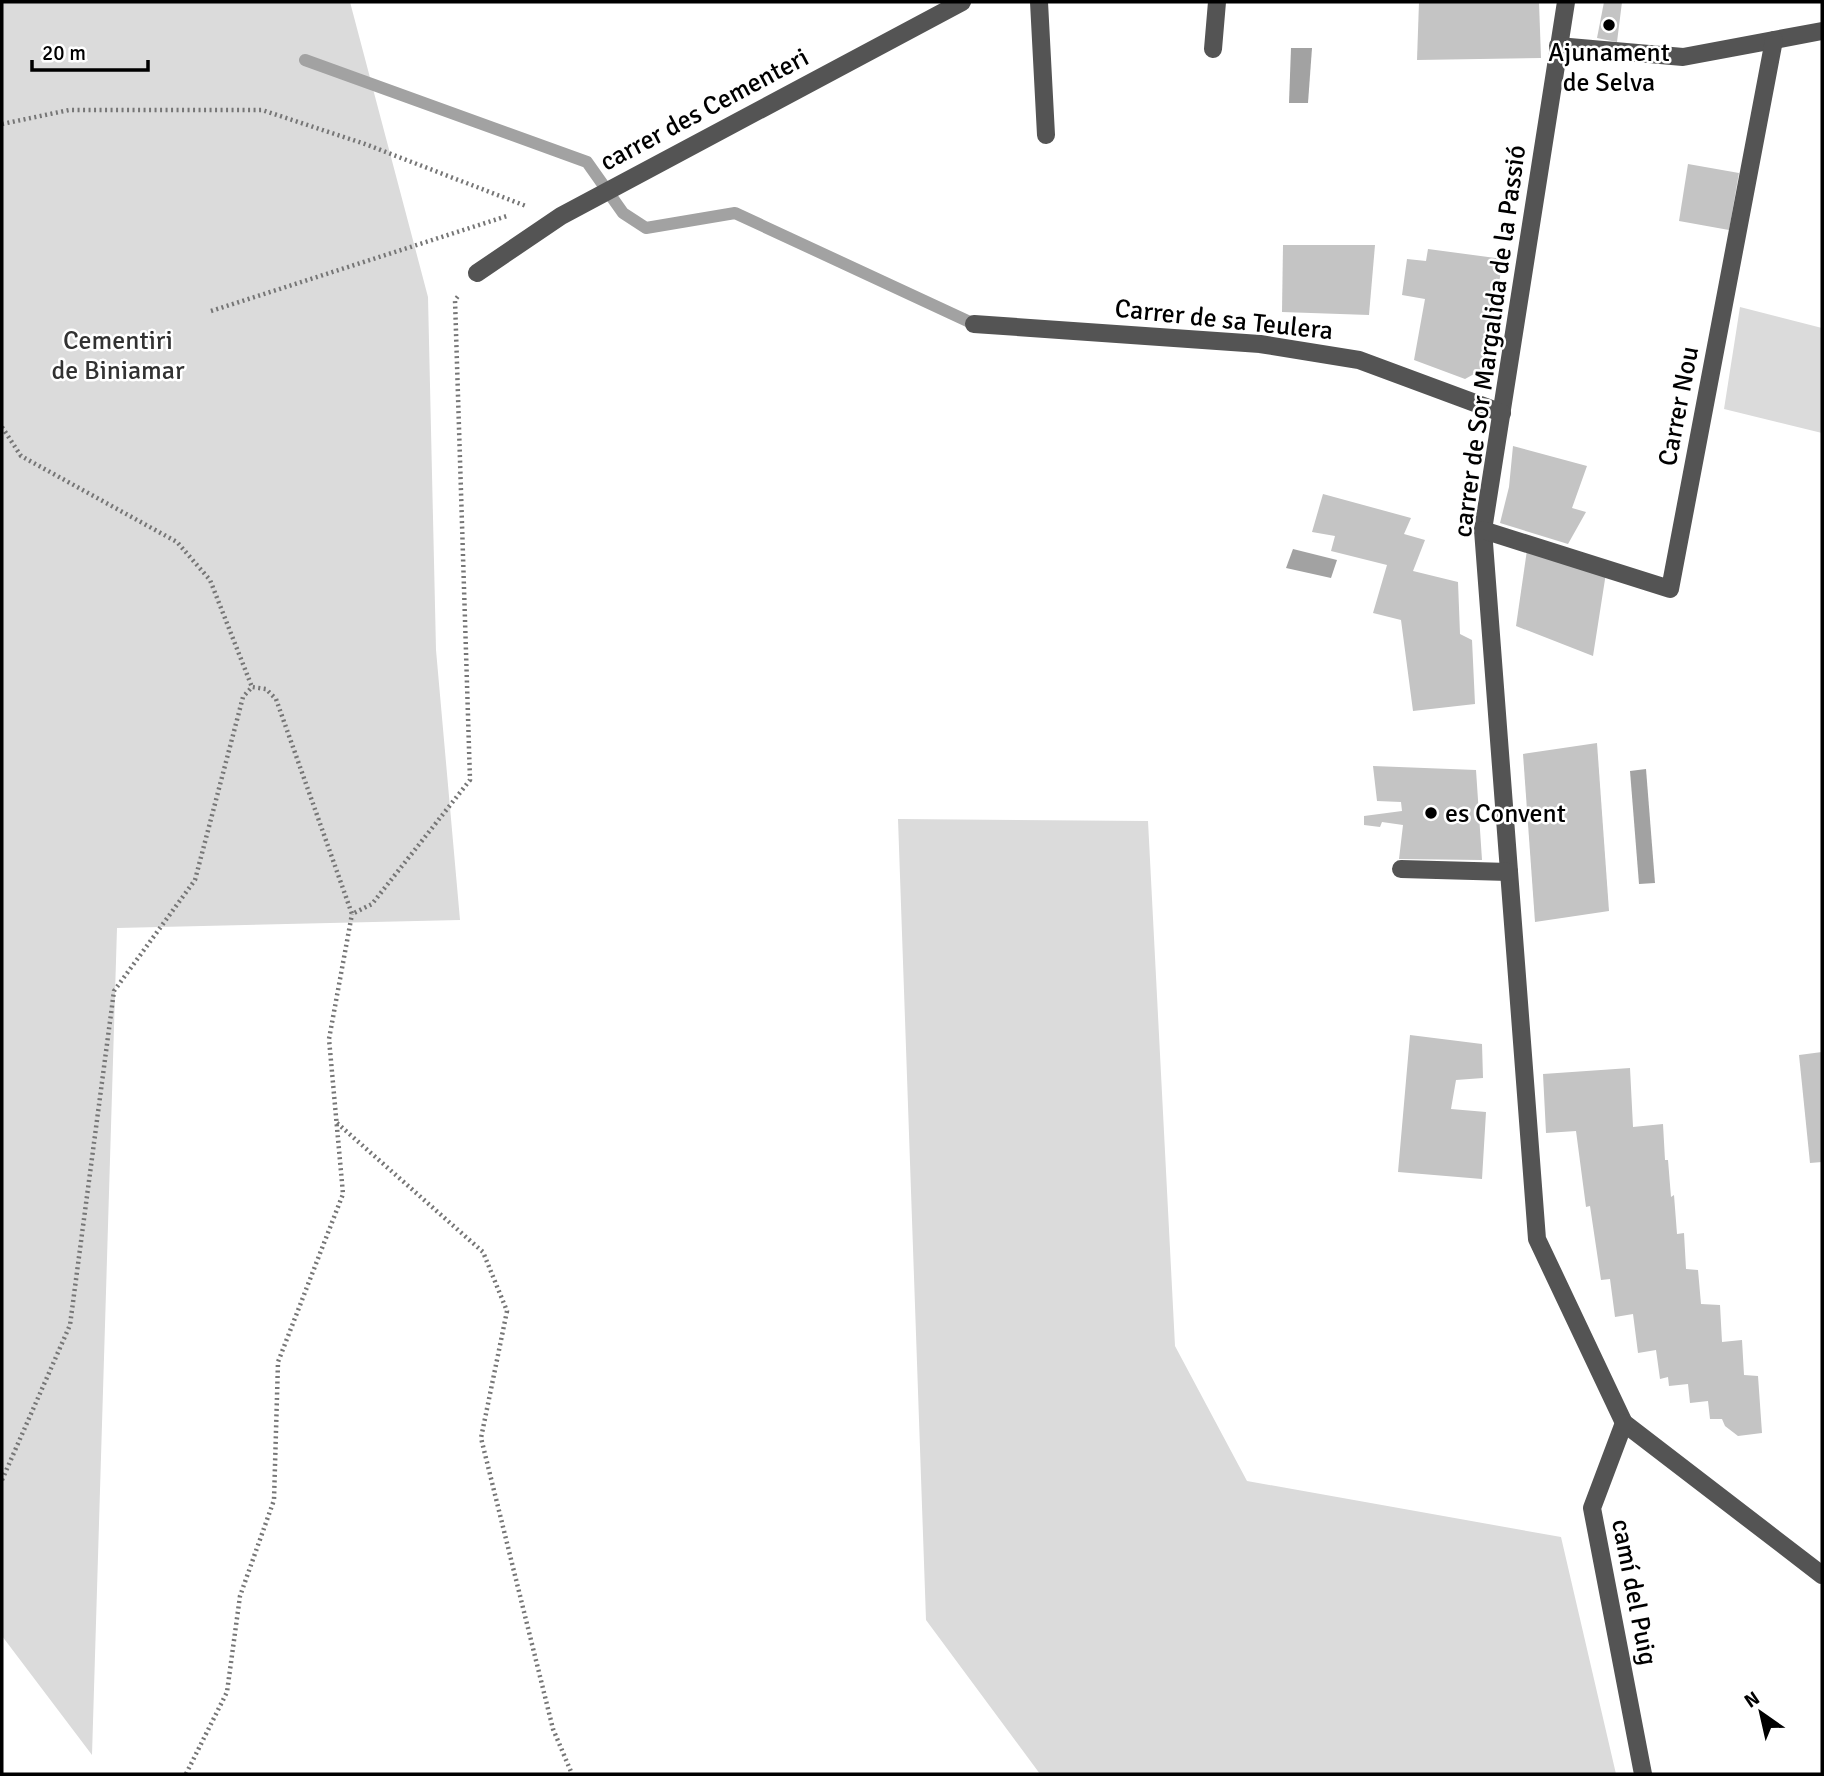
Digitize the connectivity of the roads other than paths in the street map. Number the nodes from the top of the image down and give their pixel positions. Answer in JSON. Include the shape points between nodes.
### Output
{"nodes":[{"id":1,"x":962,"y":2,"type":"edge"},
{"id":2,"x":1039,"y":2,"type":"edge"},
{"id":3,"x":1217,"y":2,"type":"edge"},
{"id":4,"x":1566,"y":2,"type":"edge"},
{"id":5,"x":1822,"y":31,"type":"edge"},
{"id":6,"x":1774,"y":40,"type":"junction"},
{"id":7,"x":1558,"y":46,"type":"junction"},
{"id":8,"x":1213,"y":49,"type":"dead end"},
{"id":9,"x":1046,"y":135,"type":"dead end"},
{"id":10,"x":477,"y":273,"type":"road end"},
{"id":11,"x":974,"y":324,"type":"dead end"},
{"id":12,"x":1502,"y":413,"type":"junction"},
{"id":13,"x":1483,"y":530,"type":"junction"},
{"id":14,"x":1401,"y":869,"type":"dead end"},
{"id":15,"x":1509,"y":872,"type":"junction"},
{"id":16,"x":1624,"y":1423,"type":"junction"},
{"id":17,"x":1822,"y":1575,"type":"edge"},
{"id":18,"x":1643,"y":1774,"type":"edge"}],
"edges":[{"from":1,"to":10,"type":"street","name":"carrer des Cementeri","via":[[584,203]]},
{"from":2,"to":9,"type":"street"},
{"from":3,"to":8,"type":"street"},
{"from":4,"to":7,"type":"street","name":"carrer de Sor Margalida de la Passió"},
{"from":5,"to":6,"type":"street"},
{"from":6,"to":7,"type":"street","via":[[1683,57]]},
{"from":6,"to":13,"type":"street","name":"Carrer Nou","via":[[1670,589]]},
{"from":7,"to":12,"type":"street","name":"carrer de Sor Margalida de la Passió"},
{"from":11,"to":12,"type":"street","name":"Carrer de sa Teulera","via":[[1235,343],[1359,360]]},
{"from":12,"to":13,"type":"street","name":"carrer de Sor Margalida de la Passió"},
{"from":13,"to":15,"type":"street","name":"carrer de Sor Margalida de la Passió"},
{"from":14,"to":15,"type":"street"},
{"from":15,"to":16,"type":"street","name":"carrer de Sor Margalida de la Passió","via":[[1537,1239]]},
{"from":16,"to":17,"type":"street","name":"carrer de Sor Margalida de la Passió"},
{"from":16,"to":18,"type":"street","name":"camí del Puig","via":[[1592,1508]]}]}
